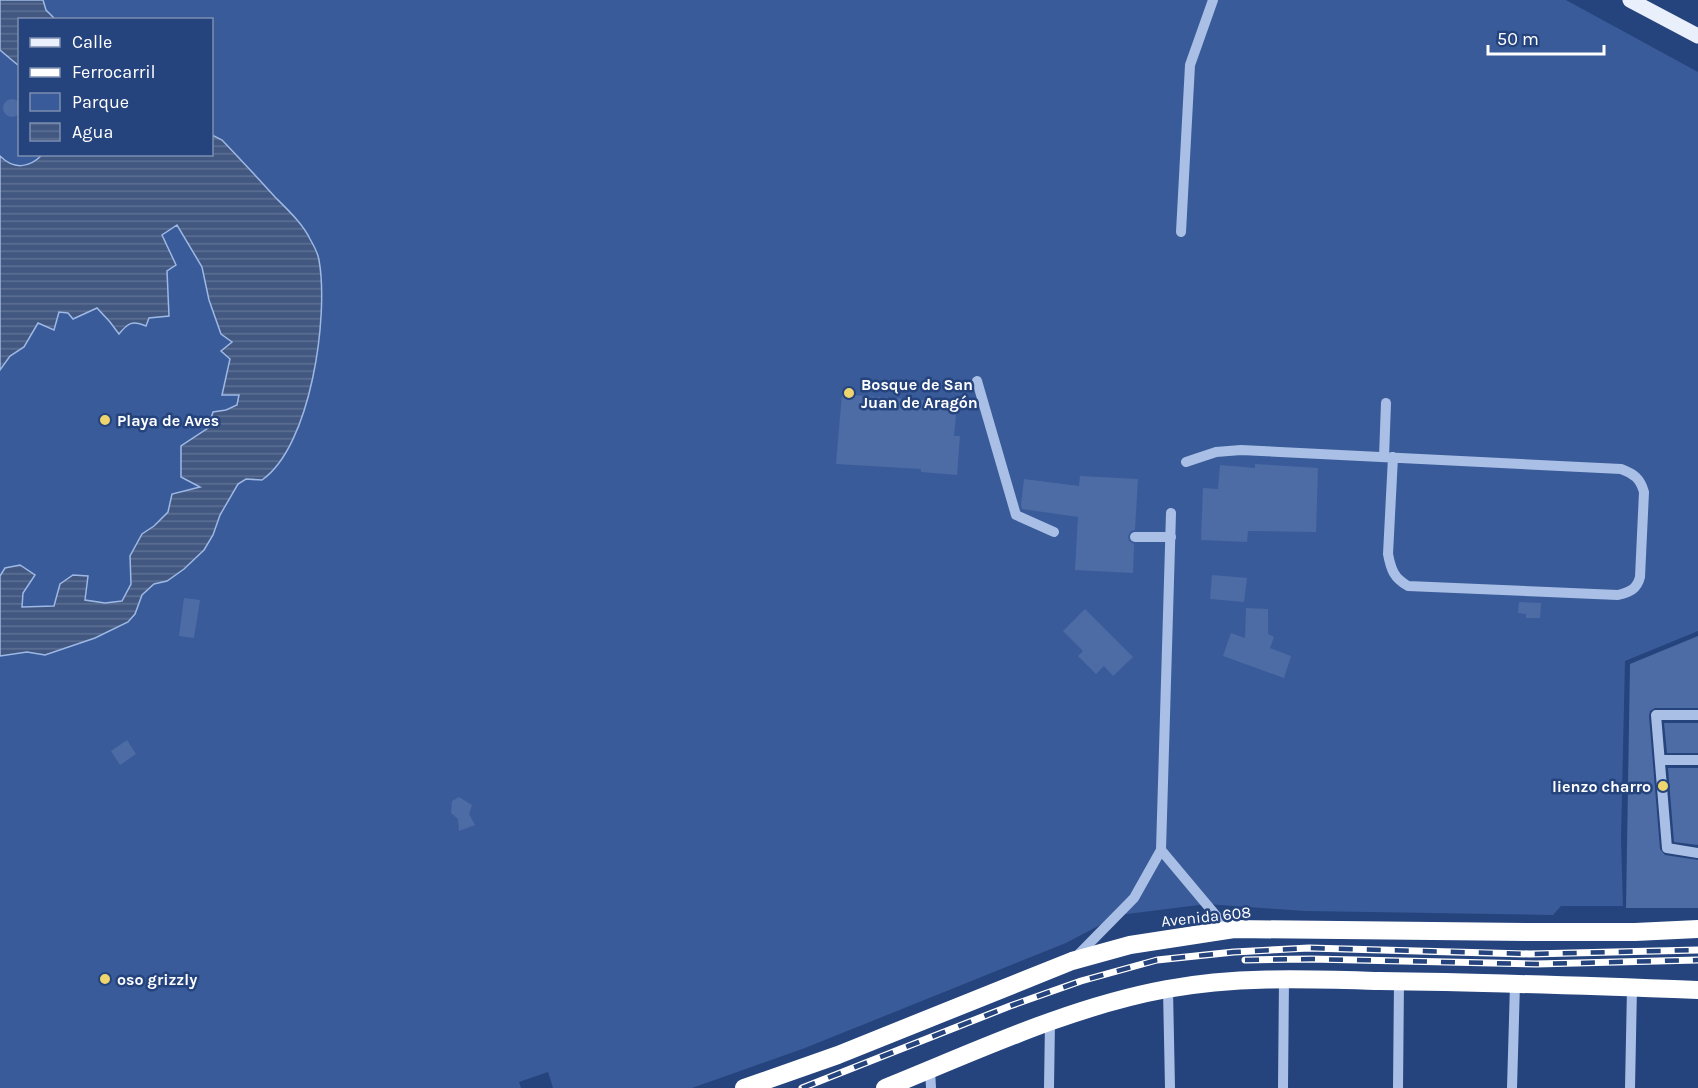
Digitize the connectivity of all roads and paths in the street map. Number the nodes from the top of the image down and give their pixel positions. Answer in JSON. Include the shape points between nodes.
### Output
{"nodes":[{"id":1,"x":1213,"y":0,"type":"edge"},
{"id":2,"x":1630,"y":0,"type":"edge"},
{"id":3,"x":1698,"y":36,"type":"edge"},
{"id":4,"x":1181,"y":232,"type":"dead end"},
{"id":5,"x":976,"y":381,"type":"dead end"},
{"id":6,"x":1386,"y":403,"type":"dead end"},
{"id":7,"x":1388,"y":457,"type":"junction"},
{"id":8,"x":1186,"y":462,"type":"dead end"},
{"id":9,"x":1171,"y":513,"type":"dead end"},
{"id":10,"x":1054,"y":532,"type":"dead end"},
{"id":11,"x":1135,"y":537,"type":"dead end"},
{"id":12,"x":1171,"y":537,"type":"junction"},
{"id":13,"x":1698,"y":715,"type":"edge"},
{"id":14,"x":1660,"y":760,"type":"junction"},
{"id":15,"x":1698,"y":760,"type":"edge"},
{"id":16,"x":1161,"y":850,"type":"junction"},
{"id":17,"x":1698,"y":853,"type":"edge"},
{"id":18,"x":1234,"y":929,"type":"junction"},
{"id":19,"x":1698,"y":929,"type":"edge"},
{"id":20,"x":1072,"y":961,"type":"junction"},
{"id":21,"x":1284,"y":979,"type":"junction"},
{"id":22,"x":1399,"y":981,"type":"junction"},
{"id":23,"x":1515,"y":984,"type":"junction"},
{"id":24,"x":1632,"y":988,"type":"junction"},
{"id":25,"x":1168,"y":989,"type":"junction"},
{"id":26,"x":1698,"y":990,"type":"edge"},
{"id":27,"x":1050,"y":1021,"type":"junction"},
{"id":28,"x":930,"y":1079,"type":"edge"},
{"id":29,"x":744,"y":1088,"type":"edge"},
{"id":30,"x":885,"y":1088,"type":"edge"},
{"id":31,"x":1049,"y":1088,"type":"edge"},
{"id":32,"x":1170,"y":1088,"type":"edge"},
{"id":33,"x":1283,"y":1088,"type":"edge"},
{"id":34,"x":1398,"y":1088,"type":"edge"},
{"id":35,"x":1512,"y":1088,"type":"edge"},
{"id":36,"x":1630,"y":1088,"type":"edge"}],
"edges":[{"from":1,"to":4,"type":"street","via":[[1190,65]]},
{"from":2,"to":3,"type":"main road"},
{"from":5,"to":10,"type":"street","via":[[1016,516]]},
{"from":6,"to":7,"type":"street"},
{"from":7,"to":7,"type":"street","via":[[1621,469],[1634,474],[1644,492],[1638,585],[1618,595],[1408,586],[1396,579],[1390,569]]},
{"from":7,"to":8,"type":"street","via":[[1241,450],[1216,452]]},
{"from":9,"to":12,"type":"street"},
{"from":11,"to":12,"type":"street"},
{"from":12,"to":16,"type":"street"},
{"from":13,"to":14,"type":"street","via":[[1656,715]]},
{"from":14,"to":15,"type":"street"},
{"from":14,"to":17,"type":"street","via":[[1667,848]]},
{"from":16,"to":18,"type":"street","via":[[1218,918]]},
{"from":16,"to":20,"type":"street","via":[[1134,898]]},
{"from":18,"to":19,"type":"highway","name":"Avenida 608"},
{"from":18,"to":20,"type":"highway","name":"Avenida 608","via":[[1130,945]]},
{"from":20,"to":29,"type":"highway","name":"Avenida 608","via":[[838,1055]]},
{"from":21,"to":22,"type":"highway"},
{"from":21,"to":25,"type":"highway","via":[[1224,981]]},
{"from":21,"to":33,"type":"street"},
{"from":22,"to":23,"type":"highway"},
{"from":22,"to":34,"type":"street"},
{"from":23,"to":24,"type":"highway"},
{"from":23,"to":35,"type":"street"},
{"from":24,"to":26,"type":"highway"},
{"from":24,"to":36,"type":"street"},
{"from":25,"to":27,"type":"highway"},
{"from":25,"to":32,"type":"street"},
{"from":27,"to":28,"type":"highway"},
{"from":27,"to":31,"type":"street"},
{"from":28,"to":30,"type":"highway"}]}
